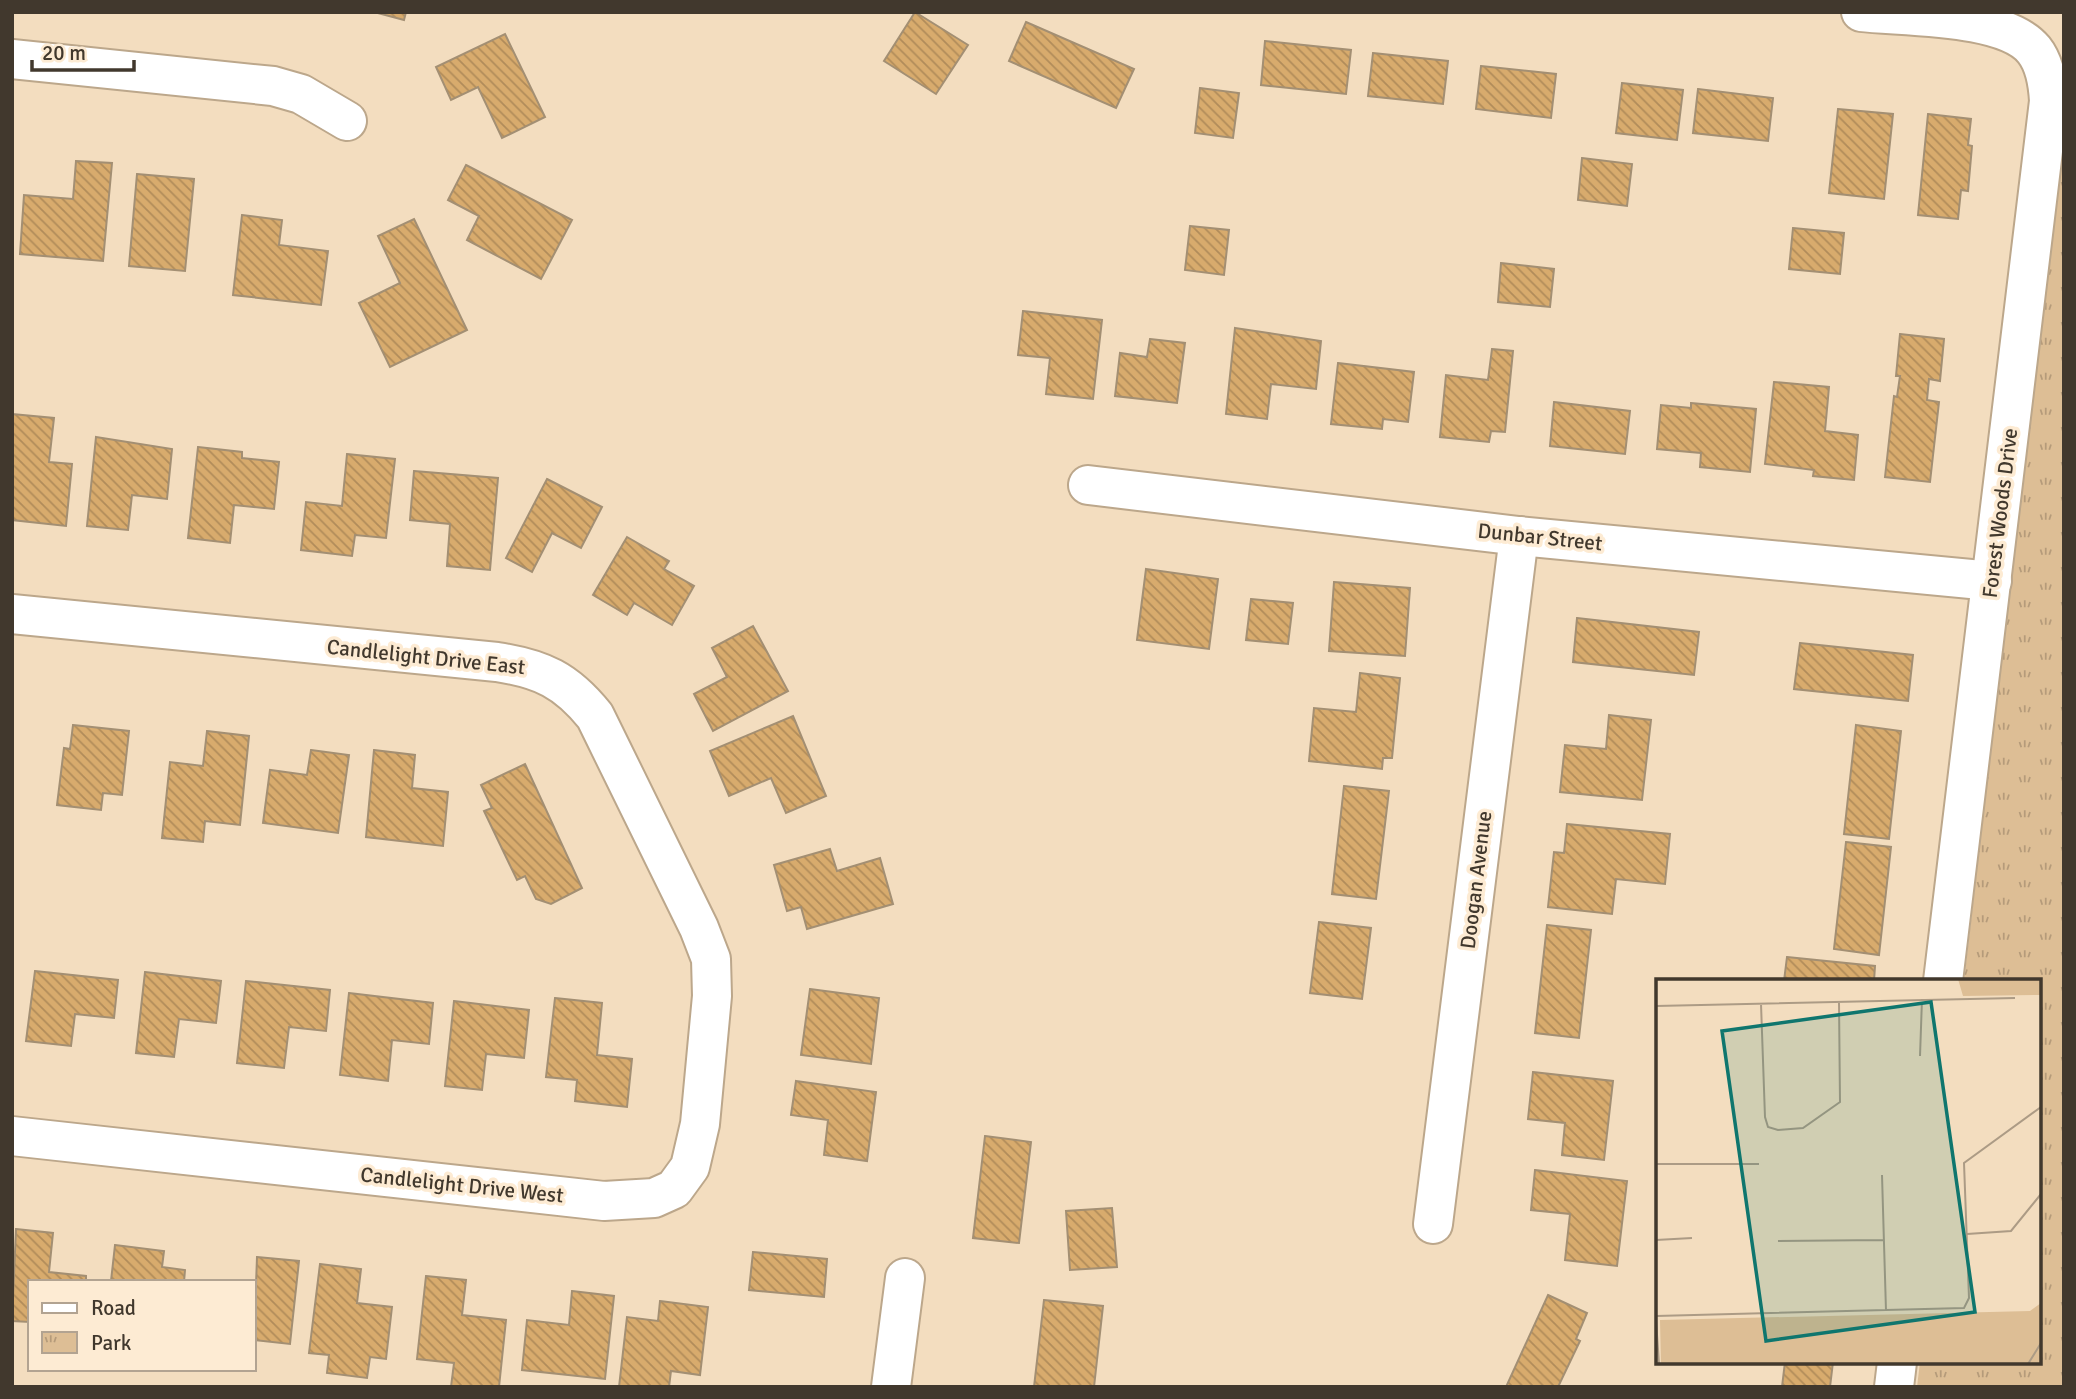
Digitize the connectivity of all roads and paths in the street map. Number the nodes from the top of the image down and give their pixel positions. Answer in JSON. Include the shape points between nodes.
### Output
{"nodes":[{"id":1,"x":1861,"y":12,"type":"edge"},
{"id":2,"x":12,"y":59,"type":"edge"},
{"id":3,"x":346,"y":121,"type":"dead end"},
{"id":4,"x":1088,"y":485,"type":"dead end"},
{"id":5,"x":1518,"y":536,"type":"junction"},
{"id":6,"x":1992,"y":581,"type":"junction"},
{"id":7,"x":12,"y":614,"type":"edge"},
{"id":8,"x":711,"y":959,"type":"joint"},
{"id":9,"x":1943,"y":979,"type":"edge"},
{"id":10,"x":12,"y":1136,"type":"edge"},
{"id":11,"x":1433,"y":1224,"type":"dead end"},
{"id":12,"x":905,"y":1278,"type":"dead end"},
{"id":13,"x":1897,"y":1364,"type":"edge"},
{"id":14,"x":891,"y":1387,"type":"edge"},
{"id":15,"x":1894,"y":1387,"type":"edge"}],
"edges":[{"from":1,"to":6,"type":"street","name":"Forest Woods Drive","via":[[1998,28],[2033,48],[2043,66],[2049,101]]},
{"from":2,"to":3,"type":"street","via":[[273,86],[301,94]]},
{"from":4,"to":5,"type":"street","name":"Dunbar Street"},
{"from":5,"to":6,"type":"street","name":"Dunbar Street"},
{"from":5,"to":11,"type":"street","name":"Doogan Avenue"},
{"from":6,"to":9,"type":"street","name":"Forest Woods Drive"},
{"from":7,"to":8,"type":"street","name":"Candlelight Drive East","via":[[497,662],[529,667],[552,677],[576,692],[595,716]]},
{"from":8,"to":10,"type":"street","name":"Candlelight Drive West","via":[[701,1111],[690,1167],[674,1189],[653,1198],[604,1200]]},
{"from":12,"to":14,"type":"street"},
{"from":13,"to":15,"type":"street"}]}
